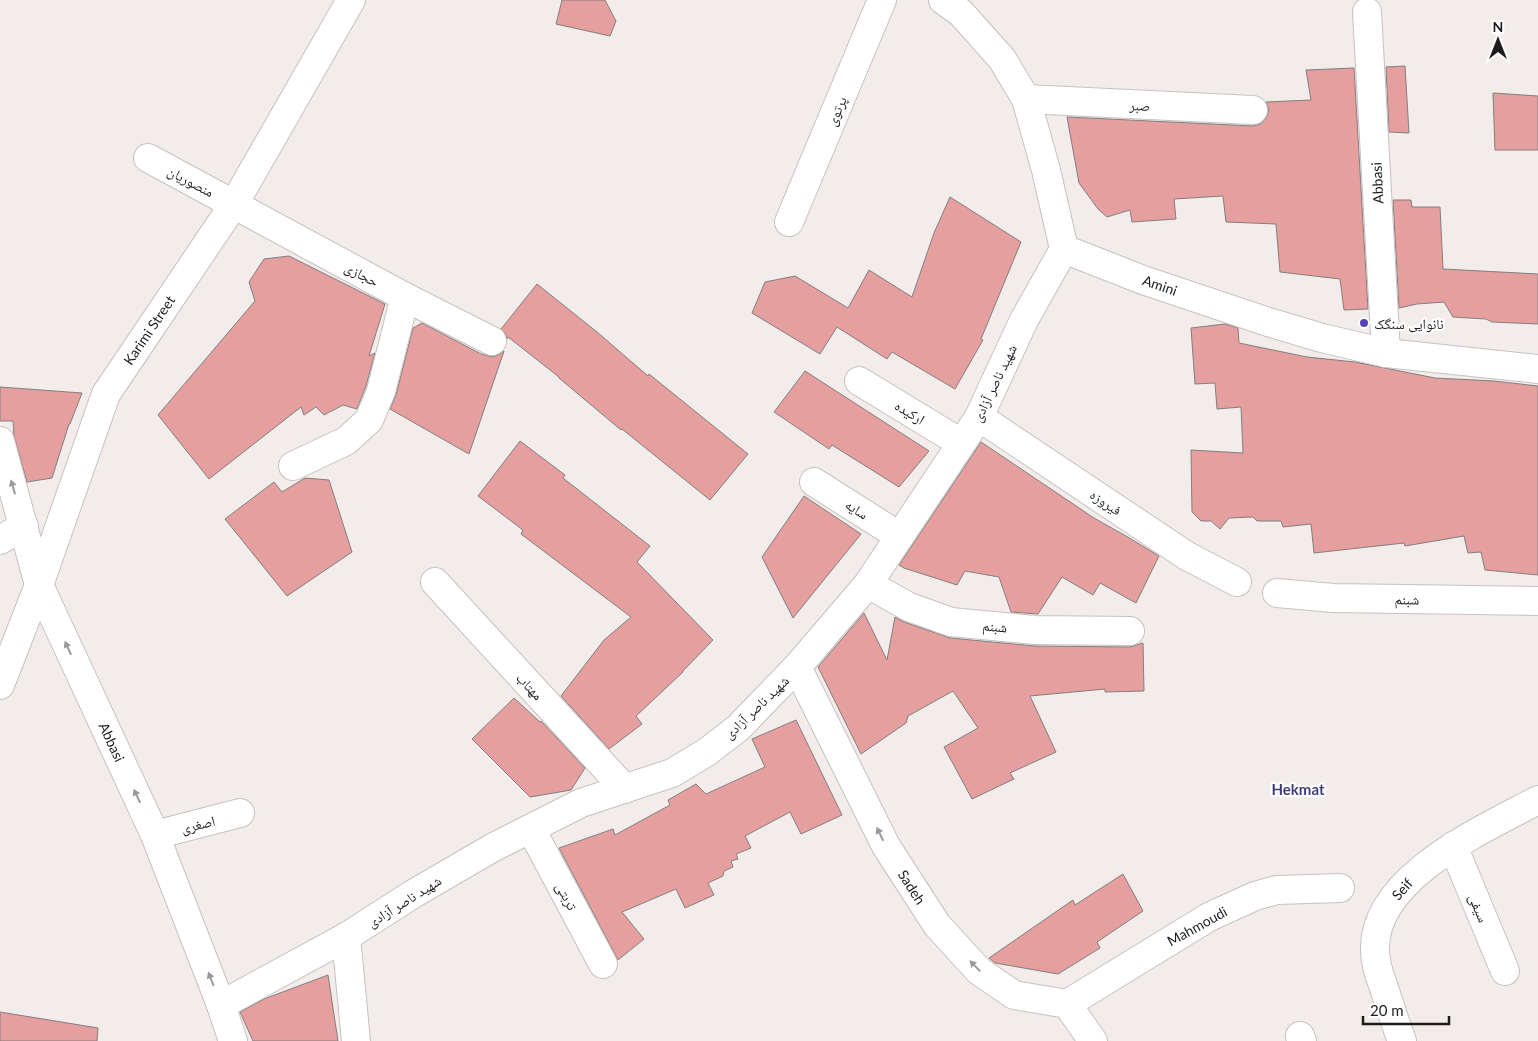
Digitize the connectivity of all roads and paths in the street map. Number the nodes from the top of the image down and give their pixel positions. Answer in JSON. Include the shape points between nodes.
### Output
{"nodes":[{"id":1,"x":351,"y":0,"type":"edge"},
{"id":2,"x":882,"y":0,"type":"edge"},
{"id":3,"x":943,"y":0,"type":"edge"},
{"id":4,"x":1367,"y":12,"type":"dead end"},
{"id":5,"x":1026,"y":99,"type":"junction"},
{"id":6,"x":1253,"y":110,"type":"dead end"},
{"id":7,"x":148,"y":158,"type":"dead end"},
{"id":8,"x":234,"y":204,"type":"junction"},
{"id":9,"x":789,"y":222,"type":"dead end"},
{"id":10,"x":1064,"y":249,"type":"junction"},
{"id":11,"x":405,"y":297,"type":"junction"},
{"id":12,"x":492,"y":341,"type":"dead end"},
{"id":13,"x":1386,"y":353,"type":"junction"},
{"id":14,"x":1538,"y":369,"type":"edge"},
{"id":15,"x":859,"y":381,"type":"dead end"},
{"id":16,"x":979,"y":417,"type":"junction"},
{"id":17,"x":0,"y":441,"type":"edge"},
{"id":18,"x":961,"y":444,"type":"junction"},
{"id":19,"x":293,"y":466,"type":"dead end"},
{"id":20,"x":814,"y":482,"type":"dead end"},
{"id":21,"x":24,"y":526,"type":"junction"},
{"id":22,"x":899,"y":536,"type":"junction"},
{"id":23,"x":0,"y":540,"type":"edge"},
{"id":24,"x":435,"y":582,"type":"dead end"},
{"id":25,"x":1237,"y":582,"type":"dead end"},
{"id":26,"x":868,"y":584,"type":"junction"},
{"id":27,"x":39,"y":585,"type":"junction"},
{"id":28,"x":1277,"y":592,"type":"dead end"},
{"id":29,"x":1538,"y":601,"type":"edge"},
{"id":30,"x":1130,"y":631,"type":"dead end"},
{"id":31,"x":797,"y":667,"type":"junction"},
{"id":32,"x":0,"y":686,"type":"edge"},
{"id":33,"x":625,"y":788,"type":"junction"},
{"id":34,"x":1538,"y":800,"type":"edge"},
{"id":35,"x":240,"y":814,"type":"dead end"},
{"id":36,"x":531,"y":829,"type":"junction"},
{"id":37,"x":155,"y":834,"type":"junction"},
{"id":38,"x":1453,"y":846,"type":"junction"},
{"id":39,"x":1340,"y":888,"type":"dead end"},
{"id":40,"x":346,"y":937,"type":"junction"},
{"id":41,"x":602,"y":964,"type":"dead end"},
{"id":42,"x":1505,"y":971,"type":"dead end"},
{"id":43,"x":1067,"y":1004,"type":"junction"},
{"id":44,"x":221,"y":1005,"type":"junction"},
{"id":45,"x":234,"y":1041,"type":"edge"},
{"id":46,"x":356,"y":1041,"type":"edge"},
{"id":47,"x":1093,"y":1041,"type":"edge"},
{"id":48,"x":1402,"y":1041,"type":"edge"}],
"edges":[{"from":1,"to":8,"type":"street","name":"Karimi Street"},
{"from":2,"to":9,"type":"street","name":"پرتوی"},
{"from":3,"to":5,"type":"street","via":[[961,13],[1002,59]]},
{"from":4,"to":13,"type":"street","name":"Abbasi"},
{"from":5,"to":6,"type":"street","name":"صبر"},
{"from":5,"to":10,"type":"street"},
{"from":7,"to":8,"type":"street","name":"منصوریان"},
{"from":8,"to":11,"type":"street","name":"حجازی"},
{"from":8,"to":27,"type":"street","name":"Karimi Street","via":[[106,394]]},
{"from":10,"to":13,"type":"street","name":"Amini","via":[[1143,280],[1268,322]]},
{"from":10,"to":16,"type":"street","name":"شهید ناصر آزادی","via":[[1024,320]]},
{"from":11,"to":12,"type":"street","name":"حجازی"},
{"from":11,"to":19,"type":"street","via":[[381,391],[370,420],[346,441]]},
{"from":13,"to":14,"type":"street","name":"Amini"},
{"from":15,"to":18,"type":"street","name":"ارکیده"},
{"from":16,"to":18,"type":"street","name":"شهید ناصر آزادی"},
{"from":16,"to":25,"type":"street","name":"فیروزه","via":[[1187,556]]},
{"from":21,"to":17,"type":"street","name":"Abbasi","one_way":true},
{"from":18,"to":22,"type":"street","name":"شهید ناصر آزادی"},
{"from":20,"to":22,"type":"street","name":"سایه"},
{"from":21,"to":23,"type":"street"},
{"from":21,"to":27,"type":"street","name":"Abbasi"},
{"from":22,"to":26,"type":"street","name":"شهید ناصر آزادی"},
{"from":24,"to":33,"type":"street","name":"مهتاب"},
{"from":26,"to":30,"type":"street","name":"شبنم","via":[[909,607],[951,622],[1035,630]]},
{"from":26,"to":31,"type":"street","name":"شهید ناصر آزادی"},
{"from":27,"to":32,"type":"street","name":"Karimi Street"},
{"from":37,"to":27,"type":"street","name":"Abbasi","one_way":true},
{"from":28,"to":29,"type":"street","name":"شبنم","via":[[1334,598]]},
{"from":31,"to":33,"type":"street","name":"شهید ناصر آزادی","via":[[738,728],[707,752],[672,773]]},
{"from":43,"to":31,"type":"street","name":"Sadeh","one_way":true,"via":[[1014,995],[979,971],[937,925],[886,846]]},
{"from":33,"to":36,"type":"street","name":"شهید ناصر آزادی","via":[[581,803]]},
{"from":34,"to":38,"type":"street","name":"Seif"},
{"from":35,"to":37,"type":"street","name":"اصغری"},
{"from":36,"to":40,"type":"street","name":"شهید ناصر آزادی","via":[[421,889]]},
{"from":36,"to":41,"type":"street","name":"تربتی"},
{"from":44,"to":37,"type":"street","name":"Abbasi","one_way":true},
{"from":38,"to":42,"type":"street","name":"سیفی"},
{"from":38,"to":48,"type":"street","name":"Seif","via":[[1414,875],[1388,904],[1377,928],[1376,964]]},
{"from":39,"to":43,"type":"street","name":"Mahmoudi","via":[[1277,890],[1255,896],[1208,918]]},
{"from":40,"to":44,"type":"street","name":"شهید ناصر آزادی"},
{"from":40,"to":46,"type":"street"},
{"from":43,"to":47,"type":"street"},
{"from":44,"to":45,"type":"street","name":"Abbasi"}]}
